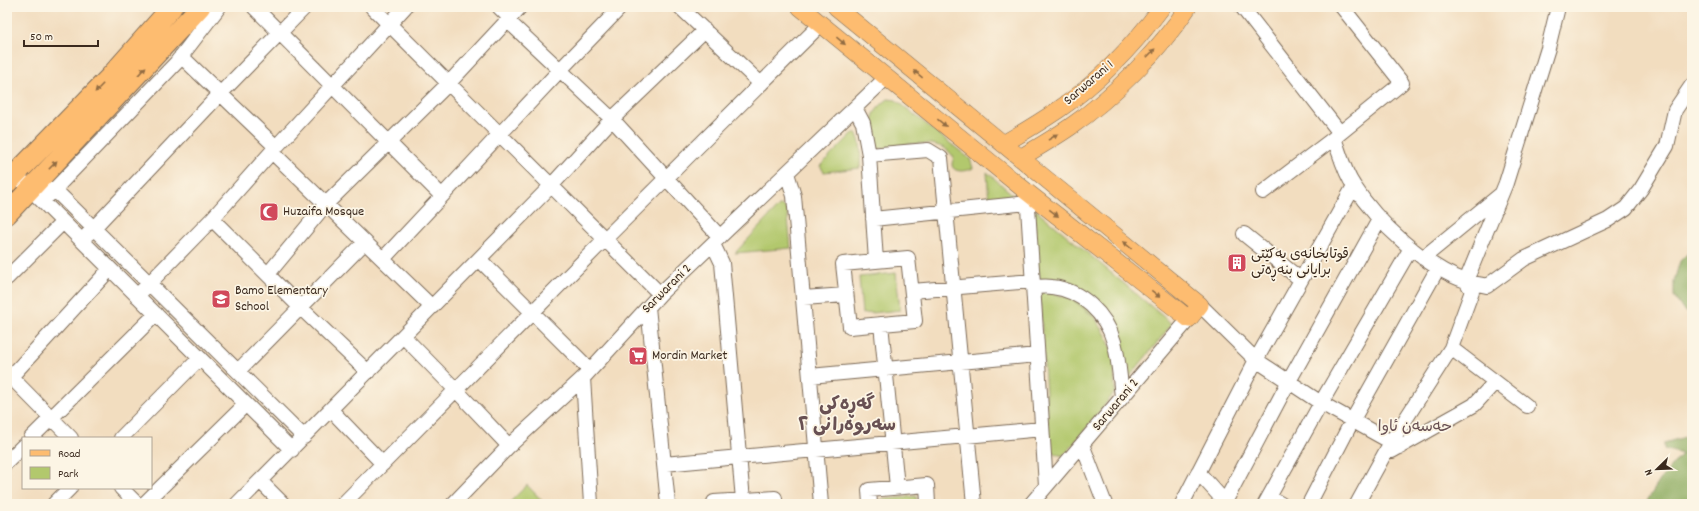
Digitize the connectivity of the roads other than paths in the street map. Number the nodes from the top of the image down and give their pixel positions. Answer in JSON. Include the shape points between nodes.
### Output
{"nodes":[{"id":1,"x":172,"y":7,"type":"edge"},
{"id":2,"x":200,"y":7,"type":"edge"},
{"id":3,"x":219,"y":7,"type":"edge"},
{"id":4,"x":254,"y":7,"type":"edge"},
{"id":5,"x":305,"y":7,"type":"edge"},
{"id":6,"x":372,"y":7,"type":"edge"},
{"id":7,"x":405,"y":7,"type":"edge"},
{"id":8,"x":499,"y":7,"type":"edge"},
{"id":9,"x":520,"y":7,"type":"edge"},
{"id":10,"x":621,"y":7,"type":"edge"},
{"id":11,"x":680,"y":7,"type":"edge"},
{"id":12,"x":800,"y":7,"type":"edge"},
{"id":13,"x":836,"y":7,"type":"edge"},
{"id":14,"x":1162,"y":7,"type":"edge"},
{"id":15,"x":1188,"y":7,"type":"edge"},
{"id":16,"x":1242,"y":7,"type":"edge"},
{"id":17,"x":1342,"y":7,"type":"edge"},
{"id":18,"x":1558,"y":7,"type":"edge"},
{"id":19,"x":509,"y":19,"type":"junction"},
{"id":20,"x":390,"y":24,"type":"junction"},
{"id":21,"x":821,"y":24,"type":"junction"},
{"id":22,"x":705,"y":30,"type":"junction"},
{"id":23,"x":280,"y":33,"type":"junction"},
{"id":24,"x":181,"y":56,"type":"junction"},
{"id":25,"x":561,"y":69,"type":"junction"},
{"id":26,"x":886,"y":78,"type":"junction"},
{"id":27,"x":449,"y":83,"type":"junction"},
{"id":28,"x":761,"y":84,"type":"junction"},
{"id":29,"x":1692,"y":85,"type":"edge"},
{"id":30,"x":332,"y":87,"type":"junction"},
{"id":31,"x":220,"y":94,"type":"junction"},
{"id":32,"x":855,"y":108,"type":"junction"},
{"id":33,"x":612,"y":120,"type":"junction"},
{"id":34,"x":500,"y":134,"type":"junction"},
{"id":35,"x":1337,"y":136,"type":"junction"},
{"id":36,"x":389,"y":142,"type":"junction"},
{"id":37,"x":1003,"y":144,"type":"junction"},
{"id":38,"x":274,"y":149,"type":"junction"},
{"id":39,"x":869,"y":155,"type":"junction"},
{"id":40,"x":1020,"y":158,"type":"junction"},
{"id":41,"x":787,"y":173,"type":"junction"},
{"id":42,"x":666,"y":178,"type":"junction"},
{"id":43,"x":11,"y":179,"type":"edge"},
{"id":44,"x":551,"y":186,"type":"junction"},
{"id":45,"x":1354,"y":186,"type":"junction"},
{"id":46,"x":54,"y":189,"type":"junction"},
{"id":47,"x":1263,"y":192,"type":"dead end"},
{"id":48,"x":1502,"y":194,"type":"junction"},
{"id":49,"x":37,"y":195,"type":"junction"},
{"id":50,"x":442,"y":196,"type":"junction"},
{"id":51,"x":1028,"y":197,"type":"junction"},
{"id":52,"x":326,"y":204,"type":"junction"},
{"id":53,"x":946,"y":211,"type":"junction"},
{"id":54,"x":7,"y":214,"type":"edge"},
{"id":55,"x":1380,"y":218,"type":"junction"},
{"id":56,"x":212,"y":219,"type":"junction"},
{"id":57,"x":873,"y":219,"type":"junction"},
{"id":58,"x":63,"y":222,"type":"junction"},
{"id":59,"x":94,"y":228,"type":"junction"},
{"id":60,"x":1244,"y":234,"type":"dead end"},
{"id":61,"x":605,"y":239,"type":"junction"},
{"id":62,"x":82,"y":240,"type":"junction"},
{"id":63,"x":717,"y":240,"type":"junction"},
{"id":64,"x":365,"y":242,"type":"junction"},
{"id":65,"x":1411,"y":248,"type":"junction"},
{"id":66,"x":1423,"y":258,"type":"junction"},
{"id":67,"x":383,"y":259,"type":"junction"},
{"id":68,"x":479,"y":259,"type":"junction"},
{"id":69,"x":876,"y":261,"type":"junction"},
{"id":70,"x":1438,"y":268,"type":"junction"},
{"id":71,"x":110,"y":269,"type":"junction"},
{"id":72,"x":268,"y":274,"type":"junction"},
{"id":73,"x":7,"y":278,"type":"edge"},
{"id":74,"x":1300,"y":279,"type":"junction"},
{"id":75,"x":1466,"y":281,"type":"junction"},
{"id":76,"x":149,"y":284,"type":"junction"},
{"id":77,"x":1033,"y":284,"type":"junction"},
{"id":78,"x":953,"y":288,"type":"junction"},
{"id":79,"x":912,"y":291,"type":"junction"},
{"id":80,"x":660,"y":294,"type":"junction"},
{"id":81,"x":846,"y":295,"type":"junction"},
{"id":82,"x":137,"y":296,"type":"junction"},
{"id":83,"x":803,"y":298,"type":"junction"},
{"id":84,"x":1200,"y":306,"type":"junction"},
{"id":85,"x":432,"y":307,"type":"junction"},
{"id":86,"x":648,"y":307,"type":"junction"},
{"id":87,"x":301,"y":308,"type":"junction"},
{"id":88,"x":532,"y":312,"type":"junction"},
{"id":89,"x":156,"y":314,"type":"junction"},
{"id":90,"x":1189,"y":319,"type":"junction"},
{"id":91,"x":881,"y":324,"type":"junction"},
{"id":92,"x":403,"y":336,"type":"junction"},
{"id":93,"x":1451,"y":348,"type":"junction"},
{"id":94,"x":1037,"y":355,"type":"junction"},
{"id":95,"x":200,"y":358,"type":"junction"},
{"id":96,"x":1256,"y":360,"type":"junction"},
{"id":97,"x":960,"y":362,"type":"junction"},
{"id":98,"x":886,"y":370,"type":"junction"},
{"id":99,"x":238,"y":371,"type":"junction"},
{"id":100,"x":368,"y":372,"type":"junction"},
{"id":101,"x":586,"y":374,"type":"junction"},
{"id":102,"x":810,"y":376,"type":"junction"},
{"id":103,"x":8,"y":377,"type":"edge"},
{"id":104,"x":1289,"y":381,"type":"junction"},
{"id":105,"x":1495,"y":382,"type":"junction"},
{"id":106,"x":456,"y":390,"type":"junction"},
{"id":107,"x":1122,"y":397,"type":"junction"},
{"id":108,"x":1321,"y":403,"type":"junction"},
{"id":109,"x":246,"y":404,"type":"junction"},
{"id":110,"x":1527,"y":406,"type":"dead end"},
{"id":111,"x":331,"y":410,"type":"junction"},
{"id":112,"x":52,"y":418,"type":"junction"},
{"id":113,"x":1352,"y":421,"type":"junction"},
{"id":114,"x":1042,"y":429,"type":"junction"},
{"id":115,"x":967,"y":436,"type":"junction"},
{"id":116,"x":32,"y":437,"type":"edge"},
{"id":117,"x":70,"y":437,"type":"edge"},
{"id":118,"x":122,"y":437,"type":"edge"},
{"id":119,"x":304,"y":437,"type":"junction"},
{"id":120,"x":894,"y":443,"type":"junction"},
{"id":121,"x":1082,"y":444,"type":"junction"},
{"id":122,"x":1395,"y":444,"type":"junction"},
{"id":123,"x":508,"y":446,"type":"junction"},
{"id":124,"x":22,"y":447,"type":"edge"},
{"id":125,"x":292,"y":450,"type":"junction"},
{"id":126,"x":816,"y":450,"type":"junction"},
{"id":127,"x":740,"y":457,"type":"junction"},
{"id":128,"x":7,"y":462,"type":"edge"},
{"id":129,"x":383,"y":464,"type":"junction"},
{"id":130,"x":664,"y":464,"type":"junction"},
{"id":131,"x":1198,"y":472,"type":"junction"},
{"id":132,"x":260,"y":481,"type":"junction"},
{"id":133,"x":1046,"y":486,"type":"junction"},
{"id":134,"x":897,"y":487,"type":"junction"},
{"id":135,"x":69,"y":489,"type":"edge"},
{"id":136,"x":122,"y":489,"type":"edge"},
{"id":137,"x":743,"y":500,"type":"junction"},
{"id":138,"x":1272,"y":502,"type":"edge"},
{"id":139,"x":1226,"y":503,"type":"edge"},
{"id":140,"x":54,"y":504,"type":"edge"},
{"id":141,"x":137,"y":504,"type":"edge"},
{"id":142,"x":144,"y":504,"type":"edge"},
{"id":143,"x":236,"y":504,"type":"edge"},
{"id":144,"x":283,"y":504,"type":"edge"},
{"id":145,"x":343,"y":504,"type":"edge"},
{"id":146,"x":453,"y":504,"type":"edge"},
{"id":147,"x":591,"y":504,"type":"edge"},
{"id":148,"x":668,"y":504,"type":"edge"},
{"id":149,"x":714,"y":504,"type":"edge"},
{"id":150,"x":775,"y":504,"type":"edge"},
{"id":151,"x":821,"y":504,"type":"edge"},
{"id":152,"x":870,"y":504,"type":"edge"},
{"id":153,"x":928,"y":504,"type":"edge"},
{"id":154,"x":974,"y":504,"type":"edge"},
{"id":155,"x":1031,"y":504,"type":"edge"},
{"id":156,"x":1105,"y":504,"type":"edge"},
{"id":157,"x":1182,"y":504,"type":"edge"},
{"id":158,"x":1309,"y":504,"type":"edge"},
{"id":159,"x":1357,"y":504,"type":"edge"}],
"edges":[{"from":1,"to":43,"type":"highway","one_way":true,"via":[[109,78]]},
{"from":49,"to":2,"type":"highway","one_way":true},
{"from":3,"to":24,"type":"street"},
{"from":4,"to":23,"type":"street"},
{"from":5,"to":23,"type":"street"},
{"from":6,"to":20,"type":"street"},
{"from":7,"to":20,"type":"street"},
{"from":8,"to":19,"type":"street"},
{"from":9,"to":19,"type":"street"},
{"from":10,"to":25,"type":"street"},
{"from":11,"to":22,"type":"street"},
{"from":12,"to":21,"type":"main road"},
{"from":37,"to":13,"type":"main road","one_way":true},
{"from":14,"to":37,"type":"main road","name":"Sarwarani 1","via":[[1093,83],[1059,110]]},
{"from":40,"to":15,"type":"main road","one_way":true,"via":[[1070,127],[1108,97],[1173,29]]},
{"from":16,"to":35,"type":"street"},
{"from":17,"to":35,"type":"street","via":[[1402,83]]},
{"from":18,"to":48,"type":"street","via":[[1548,48]]},
{"from":19,"to":25,"type":"street"},
{"from":19,"to":27,"type":"street"},
{"from":20,"to":27,"type":"street"},
{"from":20,"to":30,"type":"street"},
{"from":21,"to":26,"type":"main road","one_way":true},
{"from":21,"to":28,"type":"street"},
{"from":22,"to":28,"type":"street"},
{"from":22,"to":33,"type":"street"},
{"from":23,"to":30,"type":"street"},
{"from":23,"to":31,"type":"street"},
{"from":24,"to":31,"type":"street"},
{"from":24,"to":46,"type":"street"},
{"from":25,"to":33,"type":"street"},
{"from":25,"to":34,"type":"street"},
{"from":26,"to":32,"type":"street","name":"Sarwarani 2"},
{"from":26,"to":51,"type":"main road","one_way":true},
{"from":27,"to":34,"type":"street"},
{"from":27,"to":36,"type":"street"},
{"from":28,"to":42,"type":"street"},
{"from":29,"to":75,"type":"street","via":[[1675,110],[1667,146],[1641,190],[1626,208],[1608,220],[1524,259],[1487,286]]},
{"from":30,"to":36,"type":"street"},
{"from":30,"to":38,"type":"street"},
{"from":31,"to":38,"type":"street"},
{"from":31,"to":59,"type":"street"},
{"from":32,"to":39,"type":"street","via":[[863,124]]},
{"from":32,"to":41,"type":"street","name":"Sarwarani 2"},
{"from":33,"to":42,"type":"street"},
{"from":33,"to":44,"type":"street"},
{"from":34,"to":44,"type":"street"},
{"from":34,"to":50,"type":"street"},
{"from":35,"to":45,"type":"street","via":[[1345,170]]},
{"from":35,"to":47,"type":"street"},
{"from":36,"to":50,"type":"street"},
{"from":36,"to":52,"type":"street"},
{"from":37,"to":40,"type":"main road"},
{"from":38,"to":52,"type":"street"},
{"from":38,"to":56,"type":"street"},
{"from":39,"to":53,"type":"street","via":[[928,150],[941,158]]},
{"from":39,"to":57,"type":"street"},
{"from":84,"to":40,"type":"main road","one_way":true},
{"from":41,"to":63,"type":"street","name":"Sarwarani 2"},
{"from":41,"to":83,"type":"street","via":[[794,196]]},
{"from":42,"to":61,"type":"street"},
{"from":42,"to":63,"type":"street"},
{"from":43,"to":49,"type":"street"},
{"from":44,"to":61,"type":"street"},
{"from":44,"to":68,"type":"street"},
{"from":45,"to":55,"type":"street"},
{"from":45,"to":74,"type":"street"},
{"from":46,"to":49,"type":"street"},
{"from":46,"to":59,"type":"street"},
{"from":48,"to":66,"type":"street"},
{"from":48,"to":75,"type":"street"},
{"from":49,"to":54,"type":"highway"},
{"from":49,"to":58,"type":"street"},
{"from":50,"to":67,"type":"street"},
{"from":51,"to":53,"type":"street"},
{"from":51,"to":77,"type":"street"},
{"from":51,"to":90,"type":"main road","one_way":true},
{"from":52,"to":64,"type":"street"},
{"from":52,"to":72,"type":"street"},
{"from":53,"to":57,"type":"street"},
{"from":53,"to":78,"type":"street"},
{"from":55,"to":65,"type":"street"},
{"from":55,"to":104,"type":"street"},
{"from":56,"to":72,"type":"street"},
{"from":56,"to":76,"type":"street"},
{"from":57,"to":69,"type":"street"},
{"from":58,"to":62,"type":"street"},
{"from":58,"to":73,"type":"street"},
{"from":59,"to":62,"type":"street"},
{"from":59,"to":76,"type":"street"},
{"from":60,"to":74,"type":"street"},
{"from":61,"to":80,"type":"street"},
{"from":61,"to":88,"type":"street"},
{"from":62,"to":71,"type":"street"},
{"from":63,"to":80,"type":"street","name":"Sarwarani 2"},
{"from":63,"to":127,"type":"street","via":[[722,263]]},
{"from":64,"to":67,"type":"street"},
{"from":64,"to":87,"type":"street"},
{"from":65,"to":66,"type":"street"},
{"from":65,"to":108,"type":"street"},
{"from":66,"to":70,"type":"street"},
{"from":67,"to":85,"type":"street"},
{"from":68,"to":85,"type":"street"},
{"from":68,"to":88,"type":"street"},
{"from":69,"to":79,"type":"street","via":[[908,258]]},
{"from":69,"to":81,"type":"street","via":[[843,264]]},
{"from":70,"to":75,"type":"street"},
{"from":70,"to":113,"type":"street"},
{"from":71,"to":82,"type":"street"},
{"from":71,"to":103,"type":"street"},
{"from":72,"to":87,"type":"street"},
{"from":74,"to":96,"type":"street"},
{"from":75,"to":93,"type":"street","via":[[1472,291]]},
{"from":76,"to":82,"type":"street"},
{"from":76,"to":99,"type":"street"},
{"from":77,"to":78,"type":"street"},
{"from":77,"to":94,"type":"street"},
{"from":77,"to":107,"type":"street","via":[[1062,289],[1088,302],[1096,310],[1114,341]]},
{"from":78,"to":79,"type":"street"},
{"from":78,"to":97,"type":"street"},
{"from":79,"to":91,"type":"street","via":[[915,321]]},
{"from":80,"to":86,"type":"street","name":"Sarwarani 2"},
{"from":81,"to":83,"type":"street"},
{"from":81,"to":91,"type":"street","via":[[850,327]]},
{"from":82,"to":89,"type":"street"},
{"from":83,"to":102,"type":"street"},
{"from":84,"to":90,"type":"main road","name":"Sarwarani 2"},
{"from":84,"to":96,"type":"street"},
{"from":85,"to":92,"type":"street"},
{"from":86,"to":101,"type":"street","name":"Sarwarani 2"},
{"from":86,"to":130,"type":"street"},
{"from":87,"to":99,"type":"street"},
{"from":87,"to":100,"type":"street"},
{"from":88,"to":101,"type":"street"},
{"from":88,"to":106,"type":"street"},
{"from":89,"to":95,"type":"street"},
{"from":89,"to":112,"type":"street"},
{"from":90,"to":107,"type":"street","name":"Sarwarani 2"},
{"from":91,"to":98,"type":"street"},
{"from":92,"to":100,"type":"street"},
{"from":92,"to":106,"type":"street"},
{"from":93,"to":105,"type":"street"},
{"from":93,"to":122,"type":"street"},
{"from":94,"to":97,"type":"street"},
{"from":94,"to":114,"type":"street"},
{"from":95,"to":109,"type":"street"},
{"from":95,"to":118,"type":"street"},
{"from":96,"to":104,"type":"street"},
{"from":96,"to":131,"type":"street"},
{"from":97,"to":98,"type":"street"},
{"from":97,"to":115,"type":"street"},
{"from":98,"to":102,"type":"street"},
{"from":98,"to":120,"type":"street"},
{"from":99,"to":119,"type":"street"},
{"from":100,"to":111,"type":"street"},
{"from":101,"to":123,"type":"street","name":"Sarwarani 2"},
{"from":101,"to":147,"type":"street"},
{"from":102,"to":126,"type":"street"},
{"from":103,"to":112,"type":"street"},
{"from":104,"to":108,"type":"street"},
{"from":104,"to":139,"type":"street"},
{"from":105,"to":110,"type":"street"},
{"from":105,"to":122,"type":"street","via":[[1474,405]]},
{"from":106,"to":123,"type":"street"},
{"from":106,"to":129,"type":"street"},
{"from":107,"to":121,"type":"street","name":"Sarwarani 2"},
{"from":108,"to":113,"type":"street"},
{"from":108,"to":138,"type":"street"},
{"from":109,"to":125,"type":"street"},
{"from":109,"to":142,"type":"street"},
{"from":111,"to":119,"type":"street"},
{"from":111,"to":129,"type":"street"},
{"from":112,"to":116,"type":"street"},
{"from":112,"to":117,"type":"street"},
{"from":113,"to":122,"type":"street"},
{"from":113,"to":158,"type":"street"},
{"from":114,"to":115,"type":"street"},
{"from":114,"to":133,"type":"street"},
{"from":115,"to":120,"type":"street"},
{"from":115,"to":154,"type":"street"},
{"from":119,"to":125,"type":"street"},
{"from":120,"to":126,"type":"street"},
{"from":120,"to":134,"type":"street"},
{"from":121,"to":133,"type":"street","name":"Sarwarani 2"},
{"from":121,"to":156,"type":"street"},
{"from":122,"to":159,"type":"street","via":[[1383,456]]},
{"from":123,"to":146,"type":"street","name":"Sarwarani 2"},
{"from":124,"to":128,"type":"street"},
{"from":125,"to":132,"type":"street"},
{"from":126,"to":127,"type":"street"},
{"from":126,"to":151,"type":"street"},
{"from":127,"to":130,"type":"street"},
{"from":127,"to":137,"type":"street"},
{"from":129,"to":145,"type":"street"},
{"from":130,"to":148,"type":"street"},
{"from":131,"to":139,"type":"street"},
{"from":131,"to":157,"type":"street"},
{"from":132,"to":143,"type":"street"},
{"from":132,"to":144,"type":"street"},
{"from":133,"to":155,"type":"street","name":"Sarwarani 2"},
{"from":134,"to":152,"type":"street","via":[[869,490]]},
{"from":134,"to":153,"type":"street","via":[[927,485]]},
{"from":135,"to":140,"type":"street"},
{"from":136,"to":141,"type":"street"},
{"from":137,"to":149,"type":"street"},
{"from":137,"to":150,"type":"street","via":[[775,498]]}]}
